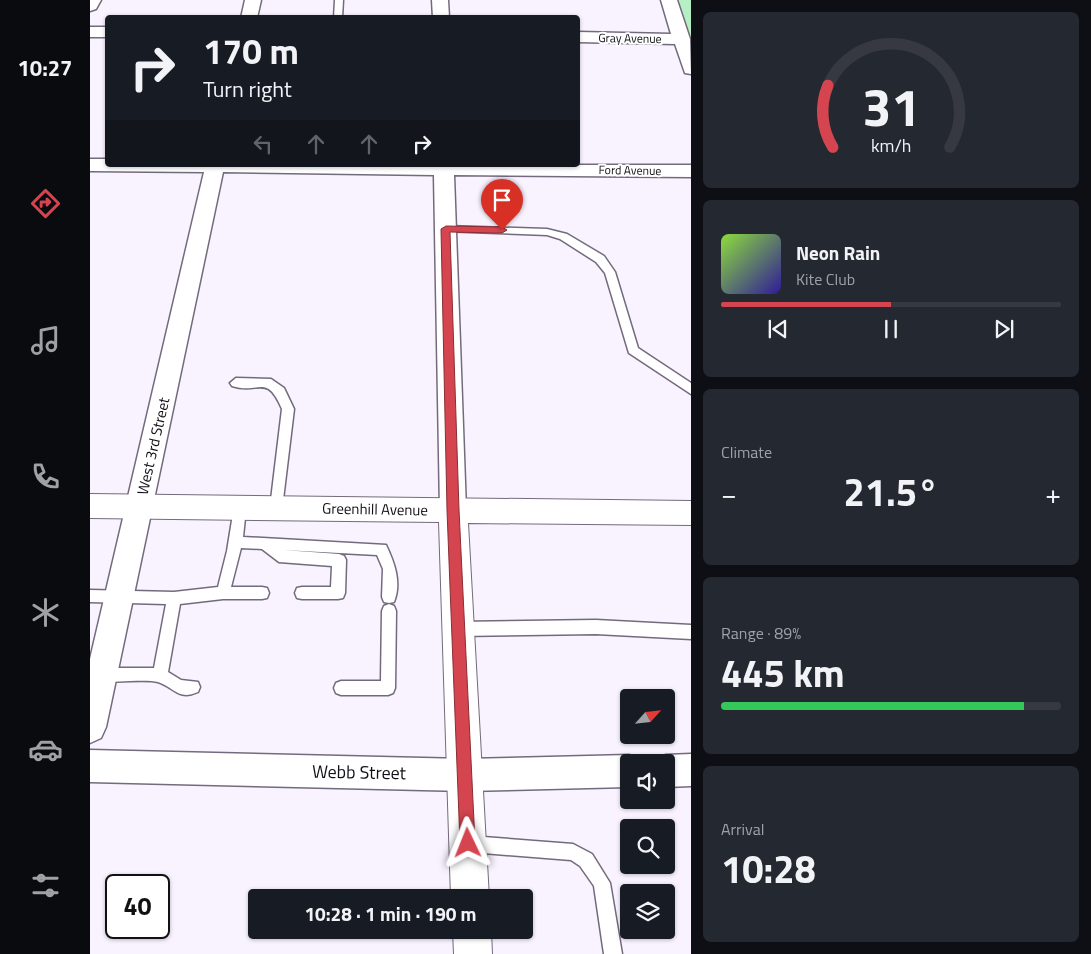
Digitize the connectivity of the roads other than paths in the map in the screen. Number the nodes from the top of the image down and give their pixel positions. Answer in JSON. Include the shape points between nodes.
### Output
{"nodes":[{"id":1,"x":93,"y":0,"type":"edge"},
{"id":2,"x":252,"y":0,"type":"edge"},
{"id":3,"x":339,"y":0,"type":"edge"},
{"id":4,"x":440,"y":0,"type":"edge"},
{"id":5,"x":669,"y":0,"type":"edge"},
{"id":6,"x":90,"y":6,"type":"edge"},
{"id":7,"x":250,"y":15,"type":"edge"},
{"id":8,"x":338,"y":15,"type":"edge"},
{"id":9,"x":441,"y":15,"type":"edge"},
{"id":10,"x":90,"y":32,"type":"edge"},
{"id":11,"x":105,"y":32,"type":"edge"},
{"id":12,"x":580,"y":37,"type":"edge"},
{"id":13,"x":682,"y":39,"type":"junction"},
{"id":14,"x":691,"y":69,"type":"edge"},
{"id":15,"x":90,"y":165,"type":"edge"},
{"id":16,"x":105,"y":165,"type":"edge"},
{"id":17,"x":215,"y":167,"type":"edge"},
{"id":18,"x":444,"y":167,"type":"edge"},
{"id":19,"x":493,"y":167,"type":"edge"},
{"id":20,"x":691,"y":171,"type":"edge"},
{"id":21,"x":446,"y":229,"type":"junction"},
{"id":22,"x":236,"y":383,"type":"dead end"},
{"id":23,"x":691,"y":389,"type":"edge"},
{"id":24,"x":90,"y":506,"type":"edge"},
{"id":25,"x":139,"y":507,"type":"junction"},
{"id":26,"x":240,"y":508,"type":"junction"},
{"id":27,"x":276,"y":508,"type":"junction"},
{"id":28,"x":453,"y":510,"type":"junction"},
{"id":29,"x":691,"y":512,"type":"edge"},
{"id":30,"x":234,"y":542,"type":"junction"},
{"id":31,"x":264,"y":543,"type":"junction"},
{"id":32,"x":223,"y":593,"type":"junction"},
{"id":33,"x":262,"y":593,"type":"dead end"},
{"id":34,"x":302,"y":593,"type":"dead end"},
{"id":35,"x":90,"y":596,"type":"edge"},
{"id":36,"x":120,"y":597,"type":"junction"},
{"id":37,"x":174,"y":598,"type":"junction"},
{"id":38,"x":458,"y":629,"type":"junction"},
{"id":39,"x":691,"y":632,"type":"edge"},
{"id":40,"x":102,"y":675,"type":"junction"},
{"id":41,"x":160,"y":675,"type":"junction"},
{"id":42,"x":193,"y":687,"type":"dead end"},
{"id":43,"x":341,"y":688,"type":"dead end"},
{"id":44,"x":90,"y":727,"type":"edge"},
{"id":45,"x":90,"y":766,"type":"edge"},
{"id":46,"x":691,"y":770,"type":"edge"},
{"id":47,"x":675,"y":771,"type":"edge"},
{"id":48,"x":620,"y":772,"type":"edge"},
{"id":49,"x":465,"y":775,"type":"junction"},
{"id":50,"x":468,"y":843,"type":"junction"},
{"id":51,"x":470,"y":889,"type":"edge"},
{"id":52,"x":472,"y":939,"type":"edge"},
{"id":53,"x":473,"y":954,"type":"edge"},
{"id":54,"x":612,"y":954,"type":"edge"}],
"edges":[{"from":1,"to":6,"type":"street"},
{"from":2,"to":7,"type":"street"},
{"from":3,"to":8,"type":"lane"},
{"from":4,"to":9,"type":"street"},
{"from":5,"to":13,"type":"street"},
{"from":10,"to":11,"type":"street"},
{"from":12,"to":13,"type":"street","name":"Gray Avenue"},
{"from":13,"to":14,"type":"street"},
{"from":15,"to":16,"type":"street","name":"Ford Avenue"},
{"from":17,"to":25,"type":"street","name":"West 3rd Street"},
{"from":18,"to":21,"type":"street"},
{"from":19,"to":20,"type":"street","name":"Ford Avenue"},
{"from":21,"to":23,"type":"lane","via":[[547,232],[563,236],[600,259],[610,272],[633,350]]},
{"from":21,"to":28,"type":"street"},
{"from":22,"to":27,"type":"lane","via":[[267,382],[280,391],[288,409]]},
{"from":24,"to":25,"type":"street","name":"Greenhill Avenue"},
{"from":25,"to":26,"type":"street","name":"Greenhill Avenue"},
{"from":25,"to":36,"type":"street","name":"West 3rd Street"},
{"from":26,"to":27,"type":"street","name":"Greenhill Avenue"},
{"from":26,"to":30,"type":"lane"},
{"from":27,"to":28,"type":"street","name":"Greenhill Avenue"},
{"from":28,"to":29,"type":"street","name":"Greenhill Avenue"},
{"from":28,"to":38,"type":"street"},
{"from":30,"to":31,"type":"lane"},
{"from":30,"to":32,"type":"lane"},
{"from":31,"to":34,"type":"lane","via":[[278,556],[339,560],[338,593]]},
{"from":31,"to":43,"type":"lane","via":[[381,549],[390,569],[388,688]]},
{"from":32,"to":33,"type":"lane"},
{"from":32,"to":37,"type":"lane"},
{"from":35,"to":36,"type":"lane"},
{"from":36,"to":37,"type":"lane"},
{"from":36,"to":40,"type":"street","name":"West 3rd Street"},
{"from":37,"to":41,"type":"lane"},
{"from":38,"to":39,"type":"lane","via":[[596,627]]},
{"from":38,"to":49,"type":"street"},
{"from":40,"to":41,"type":"lane"},
{"from":40,"to":44,"type":"street","name":"West 3rd Street"},
{"from":41,"to":42,"type":"lane","via":[[179,687]]},
{"from":45,"to":49,"type":"street","name":"Webb Street"},
{"from":46,"to":47,"type":"street"},
{"from":48,"to":49,"type":"street","name":"Webb Street"},
{"from":49,"to":50,"type":"street"},
{"from":50,"to":51,"type":"street"},
{"from":50,"to":54,"type":"lane","via":[[573,852],[586,860],[602,883]]},
{"from":52,"to":53,"type":"street"}]}
